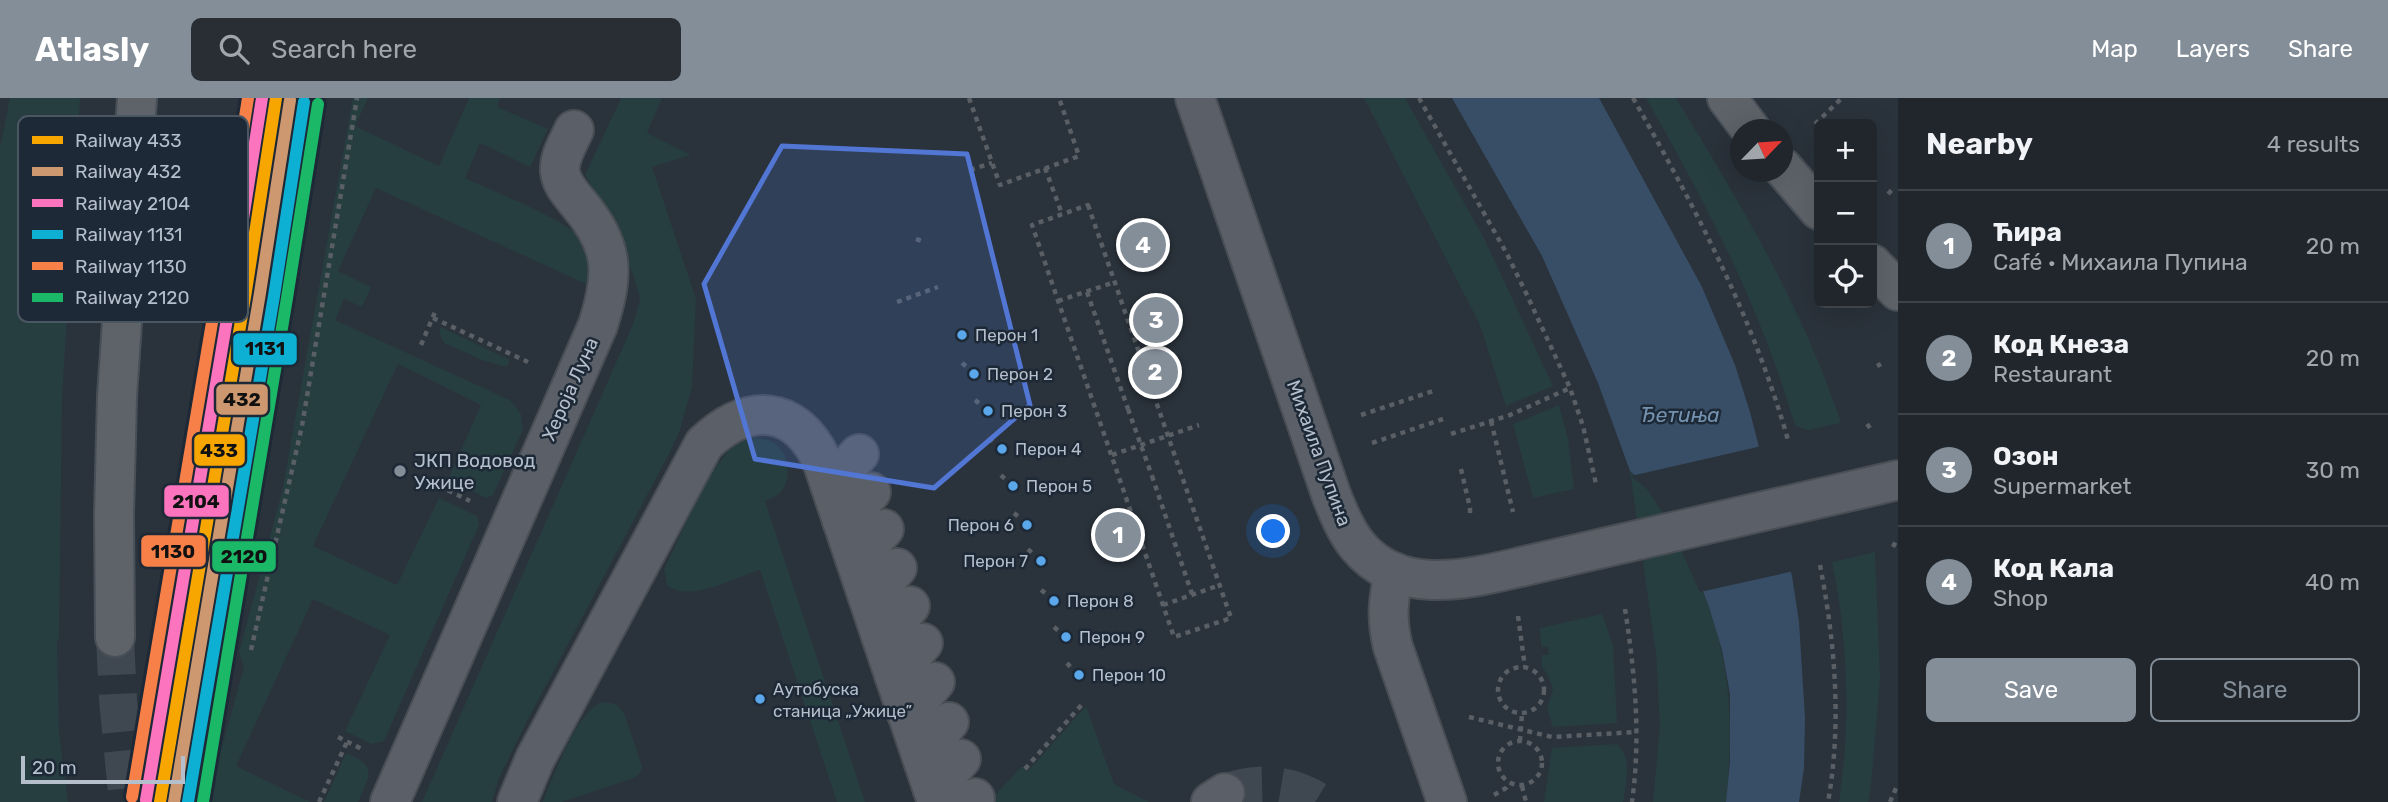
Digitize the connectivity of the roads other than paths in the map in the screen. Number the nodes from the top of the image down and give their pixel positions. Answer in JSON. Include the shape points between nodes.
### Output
{"nodes":[{"id":1,"x":137,"y":98,"type":"edge"},
{"id":2,"x":1195,"y":98,"type":"edge"},
{"id":3,"x":1727,"y":98,"type":"edge"},
{"id":4,"x":136,"y":116,"type":"edge"},
{"id":5,"x":1743,"y":119,"type":"edge"},
{"id":6,"x":574,"y":130,"type":"dead end"},
{"id":7,"x":1793,"y":179,"type":"edge"},
{"id":8,"x":1814,"y":203,"type":"edge"},
{"id":9,"x":1877,"y":269,"type":"edge"},
{"id":10,"x":1898,"y":291,"type":"edge"},
{"id":11,"x":122,"y":322,"type":"edge"},
{"id":12,"x":859,"y":454,"type":"dead end"},
{"id":13,"x":1881,"y":484,"type":"edge"},
{"id":14,"x":830,"y":485,"type":"junction"},
{"id":15,"x":871,"y":492,"type":"dead end"},
{"id":16,"x":842,"y":521,"type":"junction"},
{"id":17,"x":884,"y":529,"type":"dead end"},
{"id":18,"x":855,"y":559,"type":"junction"},
{"id":19,"x":897,"y":568,"type":"dead end"},
{"id":20,"x":1394,"y":572,"type":"junction"},
{"id":21,"x":869,"y":599,"type":"junction"},
{"id":22,"x":909,"y":606,"type":"dead end"},
{"id":23,"x":116,"y":637,"type":"tunnel mouth"},
{"id":24,"x":882,"y":638,"type":"junction"},
{"id":25,"x":923,"y":643,"type":"dead end"},
{"id":26,"x":894,"y":675,"type":"junction"},
{"id":27,"x":935,"y":682,"type":"dead end"},
{"id":28,"x":907,"y":714,"type":"junction"},
{"id":29,"x":948,"y":722,"type":"dead end"},
{"id":30,"x":921,"y":754,"type":"junction"},
{"id":31,"x":961,"y":759,"type":"dead end"},
{"id":32,"x":935,"y":796,"type":"edge"},
{"id":33,"x":390,"y":802,"type":"edge"},
{"id":34,"x":517,"y":802,"type":"edge"},
{"id":35,"x":1447,"y":802,"type":"edge"}],
"edges":[{"from":1,"to":4,"type":"main road"},
{"from":2,"to":20,"type":"street","name":"Михаила Пупина","via":[[1332,497],[1358,546]]},
{"from":3,"to":5,"type":"main road"},
{"from":6,"to":33,"type":"street","name":"Хероја Луна","via":[[560,162],[560,175],[599,230],[610,272],[608,293]]},
{"from":7,"to":8,"type":"main road"},
{"from":9,"to":10,"type":"main road"},
{"from":11,"to":23,"type":"main road","via":[[114,515]]},
{"from":12,"to":14,"type":"street"},
{"from":13,"to":20,"type":"street","name":"Михаила Пупина","bridge":true,"via":[[1476,578],[1430,582]]},
{"from":14,"to":16,"type":"street"},
{"from":14,"to":34,"type":"street","via":[[816,447],[789,421],[743,417],[704,444],[535,759]]},
{"from":15,"to":16,"type":"street"},
{"from":16,"to":18,"type":"street"},
{"from":17,"to":18,"type":"street"},
{"from":18,"to":21,"type":"street"},
{"from":19,"to":21,"type":"street"},
{"from":20,"to":35,"type":"street","via":[[1387,610],[1391,639]]},
{"from":21,"to":24,"type":"street"},
{"from":22,"to":24,"type":"street"},
{"from":24,"to":26,"type":"street"},
{"from":25,"to":26,"type":"street"},
{"from":26,"to":28,"type":"street"},
{"from":27,"to":28,"type":"street"},
{"from":28,"to":30,"type":"street"},
{"from":29,"to":30,"type":"street"},
{"from":30,"to":32,"type":"street"},
{"from":31,"to":32,"type":"street"}]}
